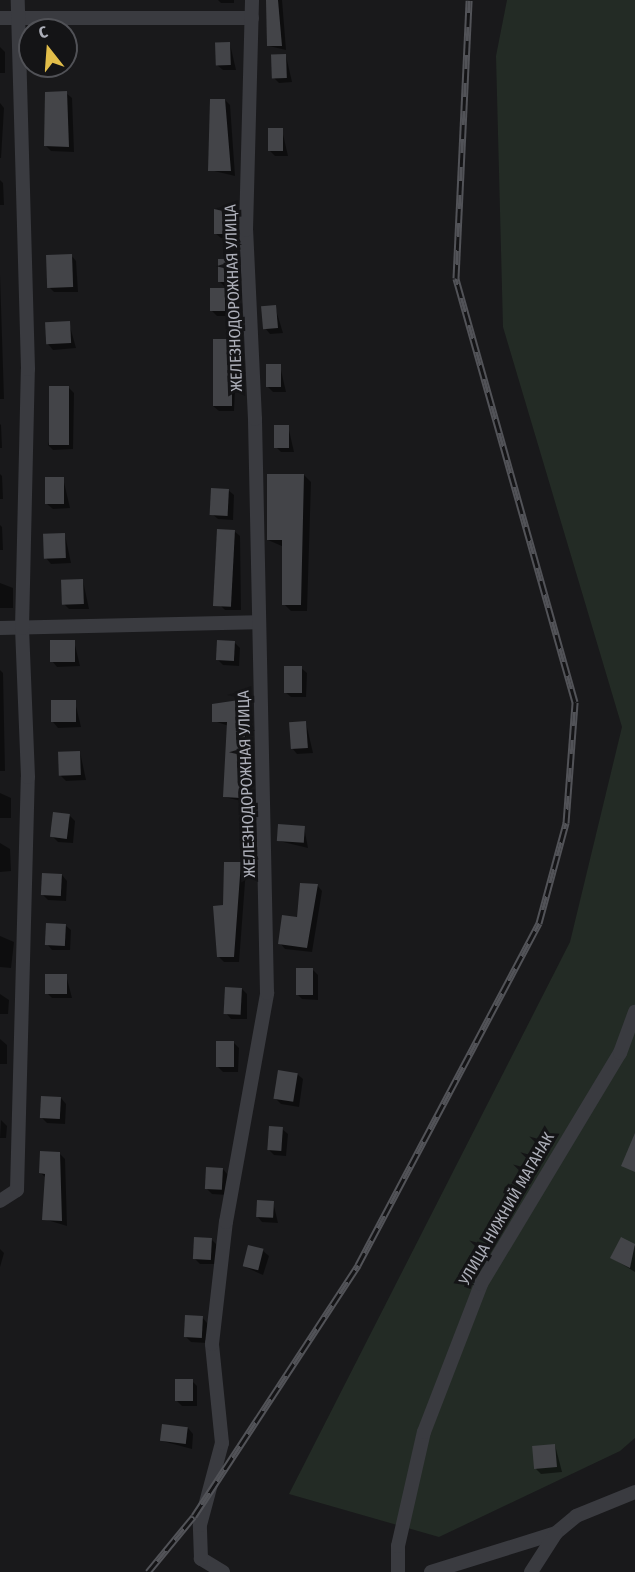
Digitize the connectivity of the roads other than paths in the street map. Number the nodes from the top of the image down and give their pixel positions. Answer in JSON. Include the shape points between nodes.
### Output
{"nodes":[{"id":1,"x":18,"y":0,"type":"edge"},
{"id":2,"x":252,"y":0,"type":"edge"},
{"id":3,"x":0,"y":18,"type":"edge"},
{"id":4,"x":17,"y":18,"type":"junction"},
{"id":5,"x":252,"y":18,"type":"junction"},
{"id":6,"x":258,"y":622,"type":"junction"},
{"id":7,"x":0,"y":628,"type":"edge"},
{"id":8,"x":22,"y":628,"type":"junction"},
{"id":9,"x":635,"y":1012,"type":"edge"},
{"id":10,"x":0,"y":1201,"type":"edge"},
{"id":11,"x":635,"y":1492,"type":"edge"},
{"id":12,"x":556,"y":1533,"type":"junction"},
{"id":13,"x":223,"y":1572,"type":"edge"},
{"id":14,"x":398,"y":1572,"type":"edge"},
{"id":15,"x":431,"y":1572,"type":"edge"},
{"id":16,"x":531,"y":1572,"type":"edge"}],
"edges":[{"from":1,"to":4,"type":"street"},
{"from":2,"to":5,"type":"street","name":"ЖЕЛЕЗНОДОРОЖНАЯ УЛИЦА"},
{"from":3,"to":4,"type":"street"},
{"from":4,"to":5,"type":"street"},
{"from":4,"to":8,"type":"street","via":[[28,369]]},
{"from":5,"to":6,"type":"street","name":"ЖЕЛЕЗНОДОРОЖНАЯ УЛИЦА","via":[[246,230]]},
{"from":6,"to":8,"type":"street"},
{"from":6,"to":13,"type":"street","name":"ЖЕЛЕЗНОДОРОЖНАЯ УЛИЦА","via":[[267,993],[225,1233],[212,1344],[222,1443],[200,1525],[201,1559]]},
{"from":7,"to":8,"type":"street"},
{"from":8,"to":10,"type":"street","via":[[28,777],[17,1190]]},
{"from":9,"to":14,"type":"street","name":"УЛИЦА НИЖНИЙ МАГАНАК","via":[[620,1053],[481,1284],[424,1432],[398,1546]]},
{"from":11,"to":12,"type":"street","via":[[576,1516]]},
{"from":12,"to":15,"type":"street"},
{"from":12,"to":16,"type":"street"}]}
